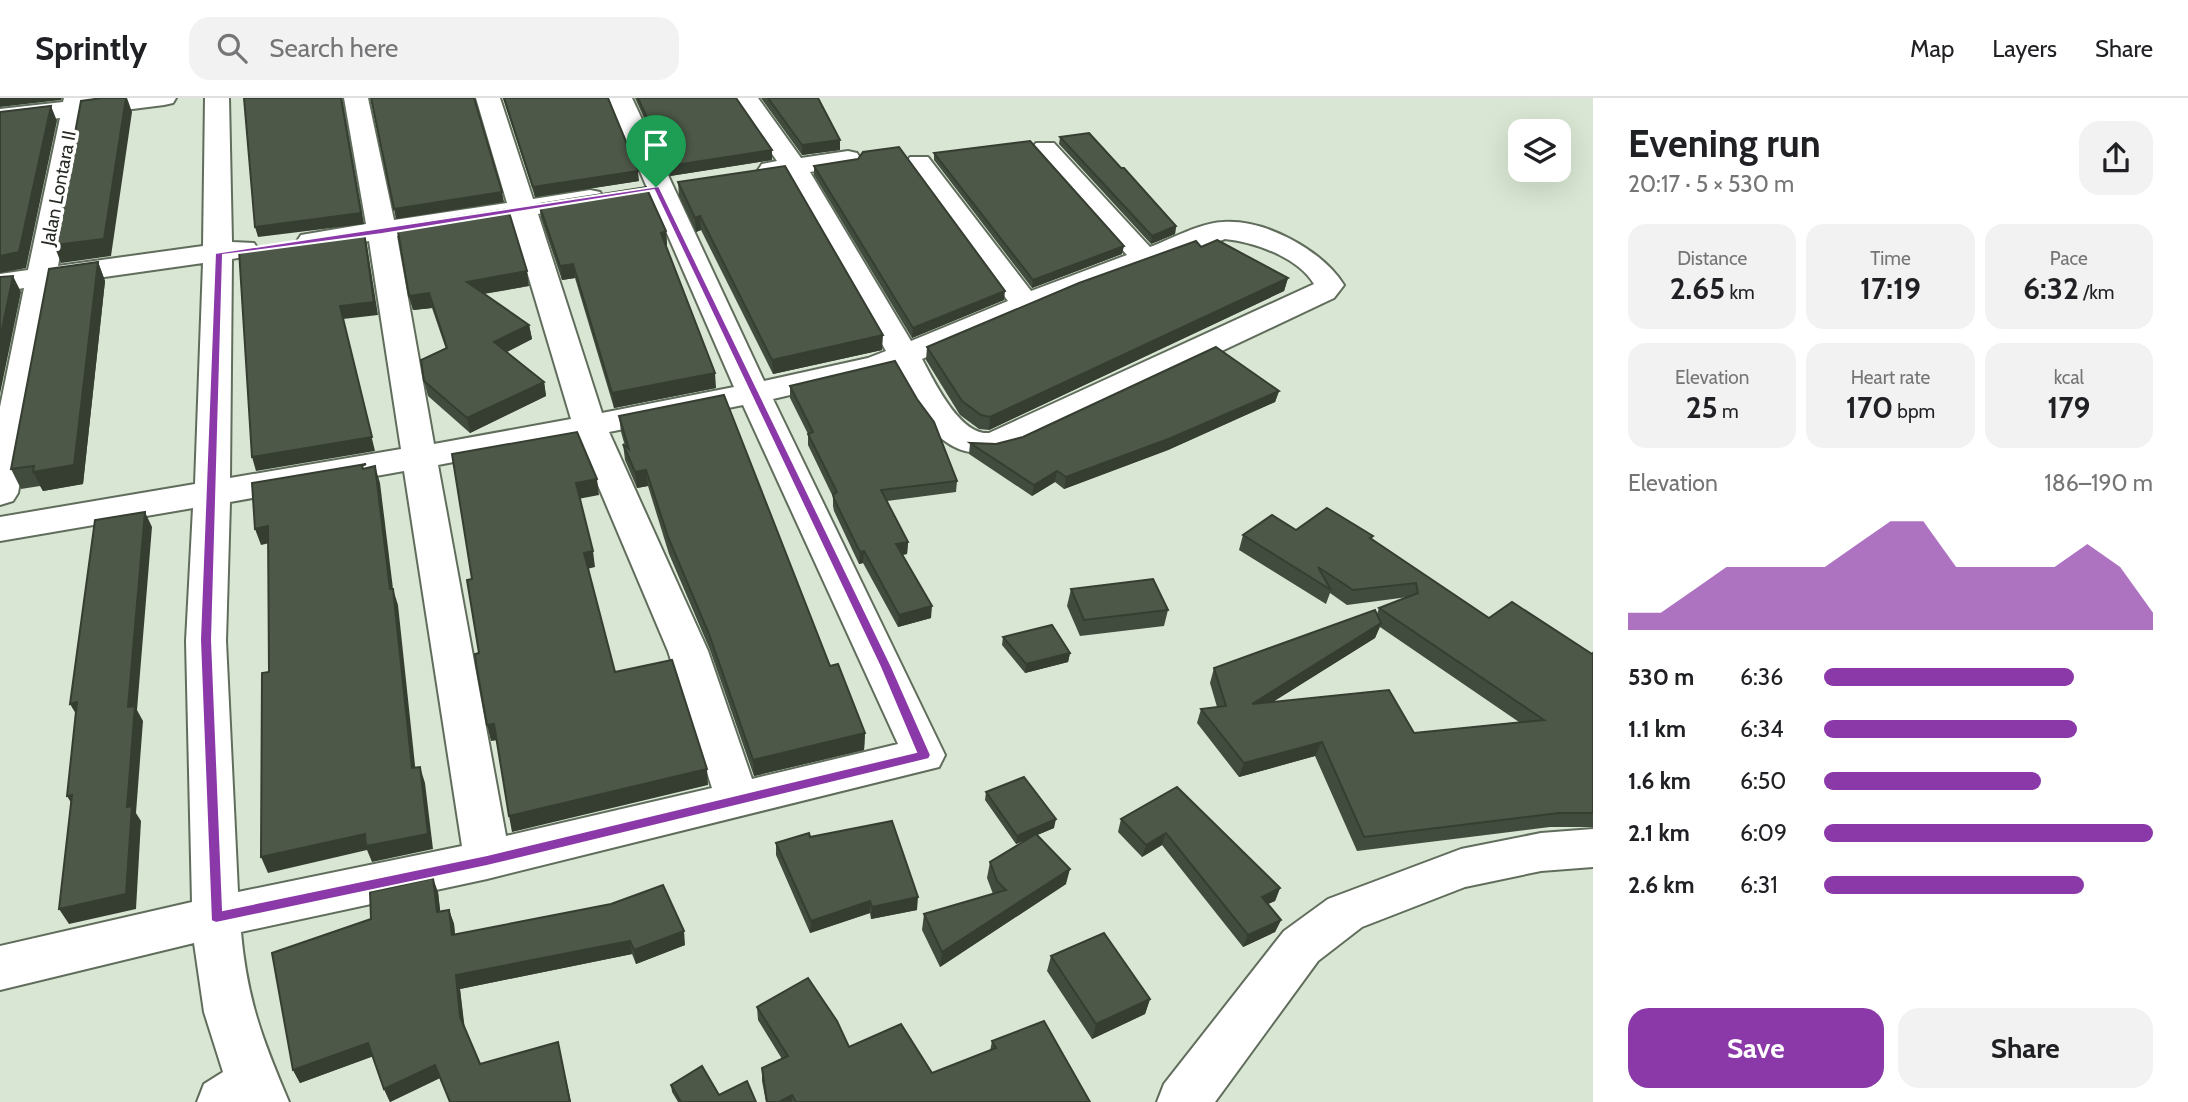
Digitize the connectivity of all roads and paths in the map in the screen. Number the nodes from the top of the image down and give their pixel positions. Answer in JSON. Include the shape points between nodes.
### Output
{"nodes":[{"id":1,"x":164,"y":98,"type":"edge"},
{"id":2,"x":218,"y":98,"type":"edge"},
{"id":3,"x":356,"y":98,"type":"edge"},
{"id":4,"x":488,"y":98,"type":"edge"},
{"id":5,"x":620,"y":98,"type":"edge"},
{"id":6,"x":745,"y":98,"type":"edge"},
{"id":7,"x":75,"y":104,"type":"edge"},
{"id":8,"x":0,"y":117,"type":"edge"},
{"id":9,"x":1045,"y":148,"type":"dead end"},
{"id":10,"x":848,"y":159,"type":"edge"},
{"id":11,"x":919,"y":163,"type":"dead end"},
{"id":12,"x":792,"y":167,"type":"junction"},
{"id":13,"x":751,"y":173,"type":"edge"},
{"id":14,"x":647,"y":189,"type":"junction"},
{"id":15,"x":524,"y":208,"type":"junction"},
{"id":16,"x":382,"y":232,"type":"junction"},
{"id":17,"x":219,"y":253,"type":"junction"},
{"id":18,"x":1146,"y":258,"type":"junction"},
{"id":19,"x":40,"y":278,"type":"junction"},
{"id":20,"x":0,"y":283,"type":"edge"},
{"id":21,"x":1026,"y":304,"type":"junction"},
{"id":22,"x":904,"y":355,"type":"junction"},
{"id":23,"x":753,"y":394,"type":"junction"},
{"id":24,"x":589,"y":424,"type":"junction"},
{"id":25,"x":419,"y":457,"type":"junction"},
{"id":26,"x":0,"y":493,"type":"edge"},
{"id":27,"x":210,"y":493,"type":"junction"},
{"id":28,"x":0,"y":529,"type":"edge"},
{"id":29,"x":738,"y":801,"type":"junction"},
{"id":30,"x":1593,"y":848,"type":"edge"},
{"id":31,"x":487,"y":860,"type":"junction"},
{"id":32,"x":216,"y":917,"type":"junction"},
{"id":33,"x":0,"y":968,"type":"edge"},
{"id":34,"x":246,"y":1096,"type":"edge"},
{"id":35,"x":1183,"y":1102,"type":"edge"}],
"edges":[{"from":1,"to":7,"type":"street"},
{"from":2,"to":17,"type":"street"},
{"from":3,"to":16,"type":"street"},
{"from":4,"to":15,"type":"street"},
{"from":5,"to":14,"type":"street"},
{"from":6,"to":12,"type":"street"},
{"from":7,"to":8,"type":"street"},
{"from":7,"to":19,"type":"street","name":"Jalan Lontara II"},
{"from":9,"to":18,"type":"street"},
{"from":10,"to":12,"type":"street"},
{"from":11,"to":21,"type":"street"},
{"from":12,"to":13,"type":"street"},
{"from":12,"to":22,"type":"street"},
{"from":14,"to":15,"type":"street"},
{"from":14,"to":23,"type":"street"},
{"from":15,"to":16,"type":"street"},
{"from":15,"to":24,"type":"street"},
{"from":16,"to":17,"type":"street"},
{"from":16,"to":25,"type":"street"},
{"from":17,"to":19,"type":"street"},
{"from":17,"to":27,"type":"street"},
{"from":18,"to":21,"type":"street"},
{"from":18,"to":22,"type":"street","via":[[1207,233],[1236,230],[1273,242],[1310,264],[1329,285],[1323,292],[983,446],[960,438],[948,425]]},
{"from":19,"to":20,"type":"street"},
{"from":19,"to":26,"type":"street","name":"Jalan Lontara II"},
{"from":21,"to":22,"type":"street"},
{"from":22,"to":23,"type":"street","via":[[877,366]]},
{"from":23,"to":24,"type":"street"},
{"from":23,"to":29,"type":"street","via":[[924,755]]},
{"from":24,"to":25,"type":"street"},
{"from":24,"to":29,"type":"street","via":[[688,651]]},
{"from":25,"to":27,"type":"street"},
{"from":25,"to":31,"type":"street"},
{"from":27,"to":28,"type":"street"},
{"from":27,"to":32,"type":"street","via":[[206,640]]},
{"from":29,"to":31,"type":"street"},
{"from":30,"to":35,"type":"street","via":[[1541,852],[1461,868],[1345,913],[1301,946]]},
{"from":31,"to":32,"type":"street"},
{"from":32,"to":33,"type":"street"},
{"from":32,"to":34,"type":"street","via":[[218,956]]}]}
